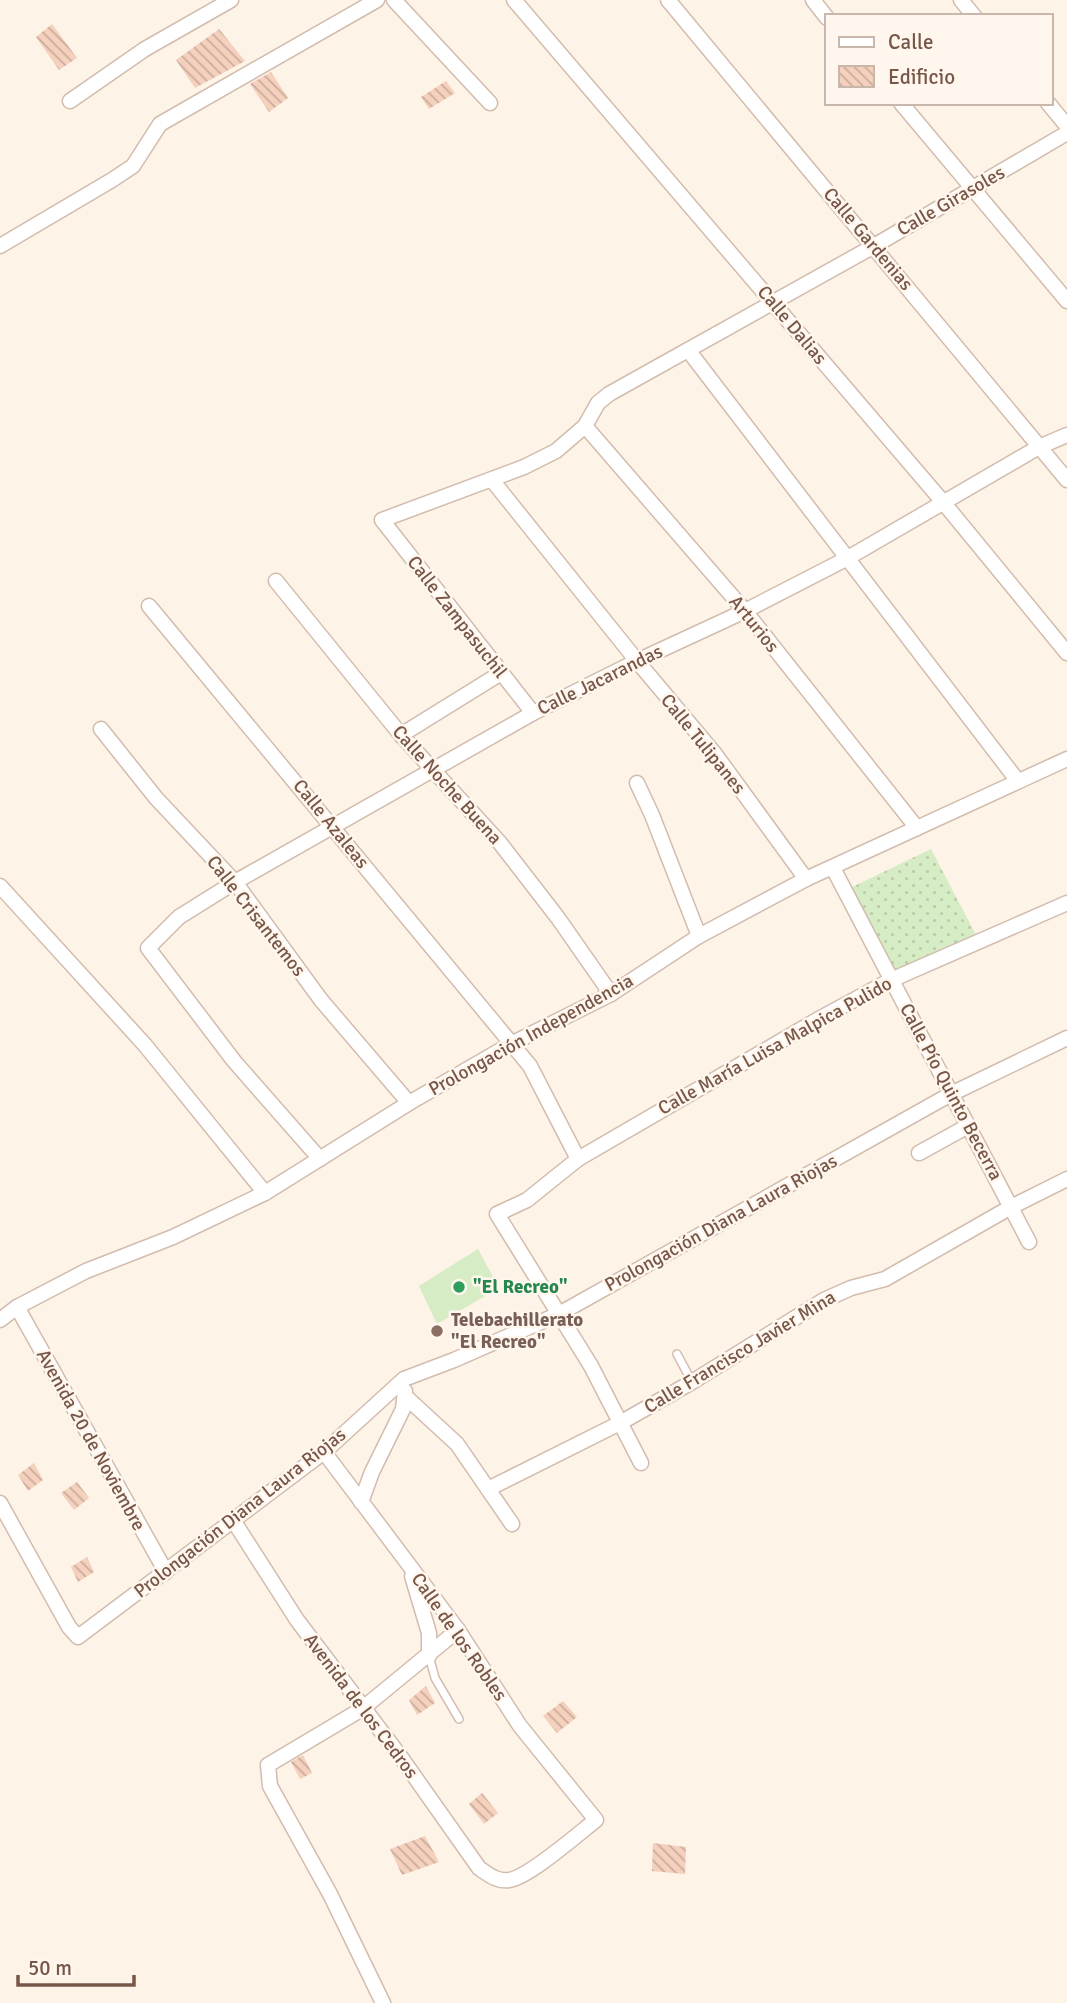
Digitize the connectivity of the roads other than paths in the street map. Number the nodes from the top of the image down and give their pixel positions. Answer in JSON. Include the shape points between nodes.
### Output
{"nodes":[{"id":1,"x":231,"y":0,"type":"edge"},
{"id":2,"x":377,"y":0,"type":"edge"},
{"id":3,"x":394,"y":0,"type":"edge"},
{"id":4,"x":514,"y":0,"type":"edge"},
{"id":5,"x":668,"y":0,"type":"edge"},
{"id":6,"x":813,"y":0,"type":"edge"},
{"id":7,"x":961,"y":0,"type":"edge"},
{"id":8,"x":972,"y":14,"type":"edge"},
{"id":9,"x":825,"y":15,"type":"edge"},
{"id":10,"x":70,"y":100,"type":"dead end"},
{"id":11,"x":490,"y":103,"type":"dead end"},
{"id":12,"x":903,"y":105,"type":"edge"},
{"id":13,"x":1050,"y":105,"type":"edge"},
{"id":14,"x":1067,"y":127,"type":"edge"},
{"id":15,"x":1067,"y":134,"type":"edge"},
{"id":16,"x":974,"y":188,"type":"junction"},
{"id":17,"x":2,"y":241,"type":"edge"},
{"id":18,"x":874,"y":246,"type":"junction"},
{"id":19,"x":772,"y":301,"type":"junction"},
{"id":20,"x":1067,"y":301,"type":"edge"},
{"id":21,"x":688,"y":350,"type":"junction"},
{"id":22,"x":585,"y":426,"type":"junction"},
{"id":23,"x":1067,"y":435,"type":"edge"},
{"id":24,"x":1039,"y":447,"type":"junction"},
{"id":25,"x":492,"y":480,"type":"junction"},
{"id":26,"x":1067,"y":480,"type":"edge"},
{"id":27,"x":943,"y":502,"type":"junction"},
{"id":28,"x":382,"y":520,"type":"joint"},
{"id":29,"x":846,"y":559,"type":"junction"},
{"id":30,"x":276,"y":581,"type":"dead end"},
{"id":31,"x":149,"y":606,"type":"dead end"},
{"id":32,"x":745,"y":611,"type":"junction"},
{"id":33,"x":1067,"y":653,"type":"edge"},
{"id":34,"x":637,"y":661,"type":"junction"},
{"id":35,"x":500,"y":673,"type":"junction"},
{"id":36,"x":533,"y":713,"type":"junction"},
{"id":37,"x":102,"y":729,"type":"dead end"},
{"id":38,"x":401,"y":735,"type":"junction"},
{"id":39,"x":1067,"y":759,"type":"edge"},
{"id":40,"x":434,"y":769,"type":"junction"},
{"id":41,"x":1017,"y":780,"type":"junction"},
{"id":42,"x":637,"y":783,"type":"dead end"},
{"id":43,"x":333,"y":827,"type":"junction"},
{"id":44,"x":917,"y":828,"type":"junction"},
{"id":45,"x":833,"y":868,"type":"junction"},
{"id":46,"x":806,"y":879,"type":"junction"},
{"id":47,"x":235,"y":882,"type":"junction"},
{"id":48,"x":0,"y":886,"type":"edge"},
{"id":49,"x":1067,"y":903,"type":"edge"},
{"id":50,"x":699,"y":936,"type":"junction"},
{"id":51,"x":891,"y":980,"type":"junction"},
{"id":52,"x":611,"y":994,"type":"junction"},
{"id":53,"x":1067,"y":1038,"type":"edge"},
{"id":54,"x":511,"y":1044,"type":"junction"},
{"id":55,"x":951,"y":1094,"type":"junction"},
{"id":56,"x":409,"y":1103,"type":"junction"},
{"id":57,"x":968,"y":1126,"type":"junction"},
{"id":58,"x":919,"y":1153,"type":"dead end"},
{"id":59,"x":320,"y":1159,"type":"junction"},
{"id":60,"x":578,"y":1159,"type":"junction"},
{"id":61,"x":1067,"y":1179,"type":"edge"},
{"id":62,"x":265,"y":1193,"type":"junction"},
{"id":63,"x":1011,"y":1207,"type":"junction"},
{"id":64,"x":1030,"y":1242,"type":"dead end"},
{"id":65,"x":17,"y":1307,"type":"junction"},
{"id":66,"x":559,"y":1314,"type":"junction"},
{"id":67,"x":0,"y":1320,"type":"edge"},
{"id":68,"x":677,"y":1354,"type":"dead end"},
{"id":69,"x":404,"y":1379,"type":"junction"},
{"id":70,"x":692,"y":1382,"type":"junction"},
{"id":71,"x":405,"y":1397,"type":"junction"},
{"id":72,"x":620,"y":1423,"type":"junction"},
{"id":73,"x":324,"y":1452,"type":"junction"},
{"id":74,"x":641,"y":1463,"type":"dead end"},
{"id":75,"x":488,"y":1489,"type":"junction"},
{"id":76,"x":361,"y":1502,"type":"junction"},
{"id":77,"x":0,"y":1503,"type":"edge"},
{"id":78,"x":233,"y":1520,"type":"junction"},
{"id":79,"x":512,"y":1524,"type":"dead end"},
{"id":80,"x":409,"y":1566,"type":"junction"},
{"id":81,"x":166,"y":1572,"type":"junction"},
{"id":82,"x":458,"y":1630,"type":"junction"},
{"id":83,"x":429,"y":1656,"type":"junction"},
{"id":84,"x":362,"y":1709,"type":"junction"},
{"id":85,"x":459,"y":1719,"type":"dead end"},
{"id":86,"x":501,"y":1880,"type":"joint"},
{"id":87,"x":383,"y":2003,"type":"edge"}],
"edges":[{"from":1,"to":10,"type":"street","via":[[145,49]]},
{"from":2,"to":17,"type":"street","via":[[159,124],[133,166]]},
{"from":3,"to":11,"type":"street"},
{"from":4,"to":19,"type":"street","name":"Calle Dalias"},
{"from":5,"to":18,"type":"street","name":"Calle Gardenias"},
{"from":6,"to":9,"type":"street"},
{"from":7,"to":8,"type":"street"},
{"from":12,"to":16,"type":"street"},
{"from":13,"to":14,"type":"street"},
{"from":15,"to":16,"type":"street","name":"Calle Girasoles"},
{"from":16,"to":18,"type":"street","name":"Calle Girasoles"},
{"from":16,"to":20,"type":"street"},
{"from":18,"to":19,"type":"street","name":"Calle Girasoles"},
{"from":18,"to":24,"type":"street","name":"Calle Gardenias"},
{"from":19,"to":21,"type":"street","name":"Calle Girasoles"},
{"from":19,"to":27,"type":"street","name":"Calle Dalias"},
{"from":21,"to":22,"type":"street","name":"Calle Girasoles","via":[[609,394]]},
{"from":21,"to":29,"type":"street"},
{"from":22,"to":25,"type":"street","name":"Calle Girasoles","via":[[556,451]]},
{"from":22,"to":32,"type":"street","name":"Arturios"},
{"from":23,"to":24,"type":"street","name":"Calle Jacarandas"},
{"from":24,"to":26,"type":"street","name":"Calle Gardenias"},
{"from":24,"to":27,"type":"street","name":"Calle Jacarandas"},
{"from":25,"to":28,"type":"street","name":"Calle Girasoles"},
{"from":25,"to":34,"type":"street","name":"Calle Tulipanes"},
{"from":27,"to":29,"type":"street","name":"Calle Jacarandas"},
{"from":27,"to":33,"type":"street","name":"Calle Dalias"},
{"from":28,"to":35,"type":"street","name":"Calle Zampasuchil"},
{"from":29,"to":32,"type":"street","name":"Calle Jacarandas"},
{"from":29,"to":41,"type":"street"},
{"from":30,"to":38,"type":"street","name":"Calle Noche Buena"},
{"from":31,"to":43,"type":"street","name":"Calle Azaleas"},
{"from":32,"to":34,"type":"street","name":"Calle Jacarandas"},
{"from":32,"to":44,"type":"street","name":"Arturios"},
{"from":34,"to":36,"type":"street","name":"Calle Jacarandas"},
{"from":34,"to":46,"type":"street","name":"Calle Tulipanes","via":[[715,754]]},
{"from":35,"to":36,"type":"street","name":"Calle Zampasuchil"},
{"from":35,"to":38,"type":"street"},
{"from":36,"to":40,"type":"street","name":"Calle Jacarandas"},
{"from":37,"to":47,"type":"street","name":"Calle Crisantemos","via":[[156,798]]},
{"from":38,"to":40,"type":"street","name":"Calle Noche Buena"},
{"from":39,"to":41,"type":"street","name":"Prolongación Independencia"},
{"from":40,"to":43,"type":"street","name":"Calle Jacarandas"},
{"from":40,"to":52,"type":"street","name":"Calle Noche Buena","via":[[500,843]]},
{"from":41,"to":44,"type":"street","name":"Prolongación Independencia"},
{"from":42,"to":50,"type":"street"},
{"from":43,"to":47,"type":"street","name":"Calle Jacarandas"},
{"from":43,"to":54,"type":"street","name":"Calle Azaleas"},
{"from":44,"to":45,"type":"street","name":"Prolongación Independencia"},
{"from":45,"to":46,"type":"street","name":"Prolongación Independencia"},
{"from":45,"to":51,"type":"street","name":"Calle Pío Quinto Becerra"},
{"from":46,"to":50,"type":"street","name":"Prolongación Independencia"},
{"from":47,"to":56,"type":"street","name":"Calle Crisantemos","via":[[321,1000]]},
{"from":47,"to":59,"type":"street","name":"Calle Jacarandas","via":[[178,917],[148,948],[234,1061]]},
{"from":48,"to":62,"type":"street","via":[[145,1045]]},
{"from":49,"to":51,"type":"street","name":"Calle María Luisa Malpica Pulido"},
{"from":50,"to":52,"type":"street","name":"Prolongación Independencia"},
{"from":51,"to":55,"type":"street","name":"Calle Pío Quinto Becerra"},
{"from":51,"to":60,"type":"street","name":"Calle María Luisa Malpica Pulido"},
{"from":52,"to":54,"type":"street","name":"Prolongación Independencia"},
{"from":53,"to":55,"type":"street","name":"Prolongación Diana Laura Riojas"},
{"from":54,"to":56,"type":"street","name":"Prolongación Independencia"},
{"from":54,"to":60,"type":"street","name":"Calle Azaleas","via":[[530,1066]]},
{"from":55,"to":57,"type":"street","name":"Calle Pío Quinto Becerra"},
{"from":55,"to":66,"type":"street","name":"Prolongación Diana Laura Riojas"},
{"from":56,"to":59,"type":"street","name":"Prolongación Independencia"},
{"from":57,"to":58,"type":"street"},
{"from":57,"to":63,"type":"street","name":"Calle Pío Quinto Becerra"},
{"from":59,"to":62,"type":"street","name":"Prolongación Independencia"},
{"from":60,"to":66,"type":"street","name":"Calle María Luisa Malpica Pulido","via":[[527,1200],[497,1214]]},
{"from":61,"to":63,"type":"street","name":"Calle Francisco Javier Mina"},
{"from":62,"to":65,"type":"street","name":"Prolongación Independencia","via":[[173,1237],[86,1271]]},
{"from":63,"to":64,"type":"street","name":"Calle Pío Quinto Becerra"},
{"from":63,"to":70,"type":"street","name":"Calle Francisco Javier Mina","via":[[885,1279],[851,1287],[824,1300]]},
{"from":65,"to":67,"type":"street","name":"Prolongación Independencia"},
{"from":65,"to":81,"type":"street","name":"Avenida 20 de Noviembre"},
{"from":66,"to":69,"type":"street","name":"Prolongación Diana Laura Riojas"},
{"from":66,"to":72,"type":"street"},
{"from":68,"to":70,"type":"lane"},
{"from":69,"to":71,"type":"street"},
{"from":69,"to":73,"type":"street","name":"Prolongación Diana Laura Riojas"},
{"from":70,"to":72,"type":"street","name":"Calle Francisco Javier Mina"},
{"from":71,"to":75,"type":"street","via":[[457,1444]]},
{"from":71,"to":76,"type":"street"},
{"from":72,"to":74,"type":"street"},
{"from":72,"to":75,"type":"street","name":"Calle Francisco Javier Mina"},
{"from":73,"to":76,"type":"street","name":"Calle de los Robles"},
{"from":73,"to":78,"type":"street","name":"Prolongación Diana Laura Riojas"},
{"from":75,"to":79,"type":"street"},
{"from":76,"to":80,"type":"street","name":"Calle de los Robles"},
{"from":77,"to":81,"type":"street","name":"Prolongación Diana Laura Riojas","via":[[78,1637]]},
{"from":78,"to":81,"type":"street","name":"Prolongación Diana Laura Riojas"},
{"from":78,"to":84,"type":"street","name":"Avenida de los Cedros","via":[[297,1620]]},
{"from":80,"to":82,"type":"street","name":"Calle de los Robles"},
{"from":80,"to":83,"type":"street","via":[[427,1622]]},
{"from":82,"to":83,"type":"street"},
{"from":82,"to":86,"type":"street","name":"Calle de los Robles","via":[[520,1726],[596,1821],[526,1873]]},
{"from":83,"to":84,"type":"street"},
{"from":83,"to":85,"type":"lane","via":[[435,1678]]},
{"from":84,"to":86,"type":"street","name":"Avenida de los Cedros","via":[[479,1868]]},
{"from":84,"to":87,"type":"street","via":[[268,1765],[270,1786]]}]}
